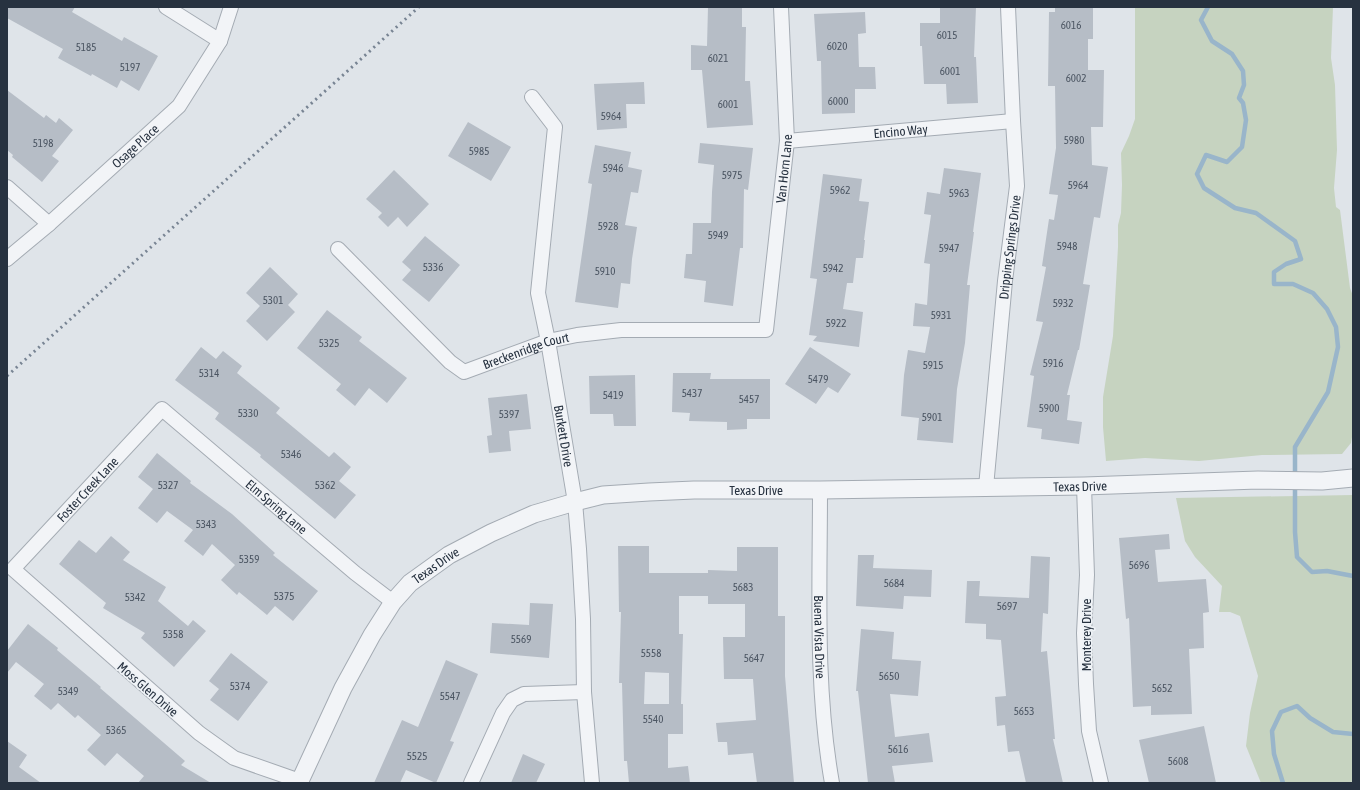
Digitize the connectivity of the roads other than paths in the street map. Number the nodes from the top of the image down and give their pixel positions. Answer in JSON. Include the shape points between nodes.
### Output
{"nodes":[{"id":1,"x":166,"y":7,"type":"edge"},
{"id":2,"x":231,"y":7,"type":"edge"},
{"id":3,"x":781,"y":7,"type":"edge"},
{"id":4,"x":1008,"y":7,"type":"edge"},
{"id":5,"x":220,"y":40,"type":"junction"},
{"id":6,"x":532,"y":97,"type":"dead end"},
{"id":7,"x":1013,"y":121,"type":"junction"},
{"id":8,"x":787,"y":141,"type":"junction"},
{"id":9,"x":7,"y":187,"type":"edge"},
{"id":10,"x":49,"y":224,"type":"junction"},
{"id":11,"x":338,"y":249,"type":"dead end"},
{"id":12,"x":7,"y":259,"type":"edge"},
{"id":13,"x":766,"y":330,"type":"joint"},
{"id":14,"x":548,"y":341,"type":"junction"},
{"id":15,"x":162,"y":409,"type":"joint"},
{"id":16,"x":1353,"y":478,"type":"edge"},
{"id":17,"x":1084,"y":486,"type":"junction"},
{"id":18,"x":986,"y":487,"type":"junction"},
{"id":19,"x":820,"y":490,"type":"junction"},
{"id":20,"x":574,"y":502,"type":"junction"},
{"id":21,"x":13,"y":569,"type":"joint"},
{"id":22,"x":393,"y":602,"type":"junction"},
{"id":23,"x":584,"y":692,"type":"junction"},
{"id":24,"x":300,"y":782,"type":"edge"},
{"id":25,"x":471,"y":783,"type":"edge"},
{"id":26,"x":592,"y":783,"type":"edge"},
{"id":27,"x":832,"y":783,"type":"edge"},
{"id":28,"x":1101,"y":783,"type":"edge"}],
"edges":[{"from":1,"to":5,"type":"street"},
{"from":2,"to":5,"type":"street","name":"Osage Place"},
{"from":3,"to":8,"type":"street","name":"Van Horn Lane"},
{"from":4,"to":7,"type":"street","name":"Dripping Springs Drive"},
{"from":5,"to":10,"type":"street","name":"Osage Place","via":[[179,106]]},
{"from":6,"to":14,"type":"street","name":"Burkett Drive","via":[[555,127],[538,293]]},
{"from":7,"to":8,"type":"street","name":"Encino Way"},
{"from":7,"to":18,"type":"street","name":"Dripping Springs Drive","via":[[1017,186]]},
{"from":8,"to":13,"type":"street","name":"Van Horn Lane"},
{"from":9,"to":10,"type":"street"},
{"from":10,"to":12,"type":"street","name":"Osage Place"},
{"from":11,"to":14,"type":"street","name":"Breckenridge Court","via":[[450,362],[464,372]]},
{"from":13,"to":14,"type":"street","name":"Breckenridge Court","via":[[621,330]]},
{"from":14,"to":20,"type":"street","name":"Burkett Drive"},
{"from":15,"to":21,"type":"street","name":"Foster Creek Lane"},
{"from":15,"to":22,"type":"street","name":"Elm Spring Lane","via":[[355,573]]},
{"from":16,"to":17,"type":"street","name":"Texas Drive","via":[[1322,481],[1258,480]]},
{"from":17,"to":18,"type":"street","name":"Texas Drive"},
{"from":17,"to":28,"type":"street","name":"Monterey Drive","via":[[1087,575],[1084,632],[1086,684],[1089,731]]},
{"from":18,"to":19,"type":"street","name":"Texas Drive"},
{"from":19,"to":20,"type":"street","name":"Texas Drive","via":[[648,492],[603,496]]},
{"from":19,"to":27,"type":"street","name":"Buena Vista Drive","via":[[820,662],[822,709]]},
{"from":20,"to":22,"type":"street","name":"Texas Drive","via":[[534,514],[449,555],[410,583]]},
{"from":20,"to":23,"type":"street","name":"Burkett Drive","via":[[583,619]]},
{"from":21,"to":24,"type":"street","name":"Moss Glen Drive","via":[[198,733],[234,758]]},
{"from":22,"to":24,"type":"street","name":"Texas Drive","via":[[343,688]]},
{"from":23,"to":25,"type":"street","via":[[524,694],[512,700],[503,713]]},
{"from":23,"to":26,"type":"street","name":"Burkett Drive"}]}
